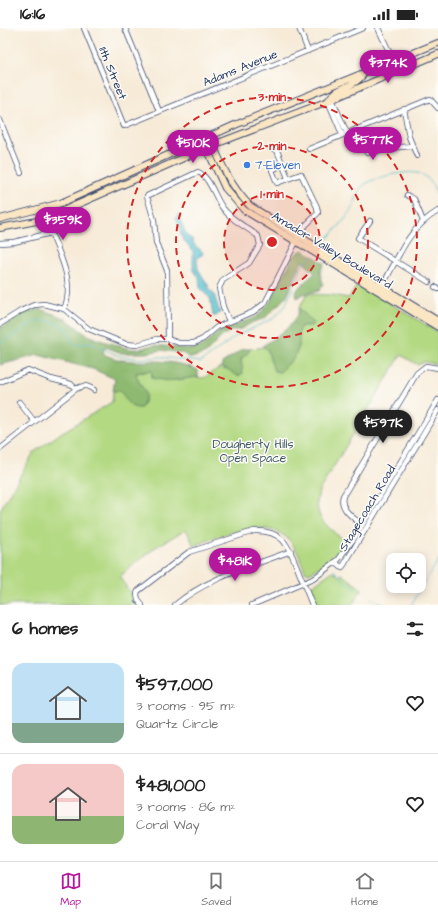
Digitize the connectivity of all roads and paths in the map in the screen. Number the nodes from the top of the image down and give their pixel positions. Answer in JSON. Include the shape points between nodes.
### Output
{"nodes":[{"id":1,"x":84,"y":28,"type":"edge"},
{"id":2,"x":125,"y":28,"type":"edge"},
{"id":3,"x":299,"y":28,"type":"edge"},
{"id":4,"x":363,"y":28,"type":"edge"},
{"id":5,"x":378,"y":28,"type":"edge"},
{"id":6,"x":438,"y":43,"type":"edge"},
{"id":7,"x":308,"y":51,"type":"junction"},
{"id":8,"x":438,"y":54,"type":"edge"},
{"id":9,"x":394,"y":62,"type":"junction"},
{"id":10,"x":364,"y":74,"type":"junction"},
{"id":11,"x":330,"y":100,"type":"junction"},
{"id":12,"x":438,"y":108,"type":"edge"},
{"id":13,"x":404,"y":109,"type":"junction"},
{"id":14,"x":159,"y":111,"type":"junction"},
{"id":15,"x":0,"y":120,"type":"edge"},
{"id":16,"x":124,"y":126,"type":"joint"},
{"id":17,"x":356,"y":129,"type":"junction"},
{"id":18,"x":344,"y":133,"type":"junction"},
{"id":19,"x":210,"y":137,"type":"junction"},
{"id":20,"x":203,"y":140,"type":"junction"},
{"id":21,"x":214,"y":145,"type":"junction"},
{"id":22,"x":412,"y":146,"type":"junction"},
{"id":23,"x":207,"y":148,"type":"junction"},
{"id":24,"x":309,"y":148,"type":"dead end"},
{"id":25,"x":271,"y":149,"type":"dead end"},
{"id":26,"x":417,"y":156,"type":"dead end"},
{"id":27,"x":283,"y":164,"type":"junction"},
{"id":28,"x":21,"y":173,"type":"dead end"},
{"id":29,"x":288,"y":178,"type":"junction"},
{"id":30,"x":407,"y":195,"type":"dead end"},
{"id":31,"x":438,"y":211,"type":"edge"},
{"id":32,"x":0,"y":219,"type":"edge"},
{"id":33,"x":370,"y":221,"type":"dead end"},
{"id":34,"x":423,"y":221,"type":"junction"},
{"id":35,"x":0,"y":228,"type":"edge"},
{"id":36,"x":298,"y":239,"type":"junction"},
{"id":37,"x":0,"y":243,"type":"edge"},
{"id":38,"x":394,"y":260,"type":"junction"},
{"id":39,"x":429,"y":282,"type":"dead end"},
{"id":40,"x":380,"y":289,"type":"junction"},
{"id":41,"x":64,"y":309,"type":"junction"},
{"id":42,"x":438,"y":320,"type":"edge"},
{"id":43,"x":229,"y":321,"type":"junction"},
{"id":44,"x":0,"y":324,"type":"edge"},
{"id":45,"x":438,"y":327,"type":"edge"},
{"id":46,"x":168,"y":339,"type":"junction"},
{"id":47,"x":438,"y":368,"type":"edge"},
{"id":48,"x":0,"y":382,"type":"edge"},
{"id":49,"x":76,"y":389,"type":"junction"},
{"id":50,"x":94,"y":390,"type":"dead end"},
{"id":51,"x":438,"y":400,"type":"edge"},
{"id":52,"x":19,"y":402,"type":"dead end"},
{"id":53,"x":438,"y":410,"type":"edge"},
{"id":54,"x":34,"y":421,"type":"junction"},
{"id":55,"x":426,"y":424,"type":"junction"},
{"id":56,"x":0,"y":449,"type":"edge"},
{"id":57,"x":371,"y":514,"type":"junction"},
{"id":58,"x":362,"y":525,"type":"junction"},
{"id":59,"x":291,"y":551,"type":"junction"},
{"id":60,"x":335,"y":562,"type":"junction"},
{"id":61,"x":304,"y":583,"type":"junction"},
{"id":62,"x":142,"y":605,"type":"edge"},
{"id":63,"x":175,"y":605,"type":"edge"},
{"id":64,"x":252,"y":605,"type":"edge"},
{"id":65,"x":312,"y":605,"type":"edge"}],
"edges":[{"from":1,"to":16,"type":"street","name":"11th Street"},
{"from":2,"to":14,"type":"street"},
{"from":3,"to":7,"type":"street"},
{"from":4,"to":7,"type":"street","name":"Adams Avenue"},
{"from":5,"to":9,"type":"street"},
{"from":6,"to":9,"type":"main road"},
{"from":7,"to":14,"type":"street","name":"Adams Avenue"},
{"from":8,"to":11,"type":"main road"},
{"from":9,"to":10,"type":"main road"},
{"from":10,"to":11,"type":"main road","via":[[354,84],[333,93]]},
{"from":10,"to":19,"type":"main road"},
{"from":11,"to":18,"type":"street"},
{"from":11,"to":21,"type":"main road"},
{"from":12,"to":13,"type":"street","via":[[430,98]]},
{"from":13,"to":17,"type":"street"},
{"from":13,"to":22,"type":"street"},
{"from":14,"to":16,"type":"street","name":"Adams Avenue"},
{"from":15,"to":28,"type":"street"},
{"from":17,"to":18,"type":"street"},
{"from":17,"to":22,"type":"street","via":[[367,153]]},
{"from":18,"to":24,"type":"street"},
{"from":19,"to":20,"type":"main road"},
{"from":19,"to":21,"type":"main road","name":"Amador Valley Boulevard"},
{"from":20,"to":23,"type":"main road","name":"Amador Valley Boulevard"},
{"from":20,"to":32,"type":"main road","via":[[61,203]]},
{"from":21,"to":23,"type":"main road"},
{"from":21,"to":36,"type":"main road","name":"Amador Valley Boulevard","via":[[228,179],[240,196],[250,206]]},
{"from":22,"to":26,"type":"street"},
{"from":23,"to":35,"type":"main road","via":[[42,220]]},
{"from":23,"to":36,"type":"main road","name":"Amador Valley Boulevard","via":[[225,188],[244,210]]},
{"from":25,"to":27,"type":"street","via":[[276,148]]},
{"from":27,"to":29,"type":"street"},
{"from":27,"to":29,"type":"street","via":[[272,170],[277,183]]},
{"from":29,"to":36,"type":"street","via":[[302,174],[318,213],[303,228]]},
{"from":30,"to":34,"type":"street","via":[[414,199]]},
{"from":31,"to":34,"type":"street"},
{"from":33,"to":38,"type":"street","via":[[358,238]]},
{"from":34,"to":38,"type":"street","via":[[412,231]]},
{"from":36,"to":40,"type":"main road","name":"Amador Valley Boulevard"},
{"from":36,"to":43,"type":"street","via":[[265,303],[253,312]]},
{"from":37,"to":41,"type":"street","via":[[51,233],[67,275],[69,295]]},
{"from":38,"to":39,"type":"street"},
{"from":38,"to":40,"type":"street"},
{"from":40,"to":42,"type":"main road","name":"Amador Valley Boulevard"},
{"from":40,"to":45,"type":"main road","name":"Amador Valley Boulevard"},
{"from":41,"to":44,"type":"street","via":[[44,304],[34,306]]},
{"from":41,"to":46,"type":"street","via":[[89,329],[126,344]]},
{"from":43,"to":46,"type":"street","via":[[194,343],[178,343]]},
{"from":43,"to":46,"type":"street","via":[[219,288],[223,280],[249,262],[261,240],[230,217],[204,176],[198,172],[147,196],[154,220],[156,243],[167,270]]},
{"from":47,"to":58,"type":"street","via":[[426,366],[417,373],[343,496],[345,510]]},
{"from":48,"to":49,"type":"street","via":[[28,370],[71,384]]},
{"from":49,"to":50,"type":"street","via":[[88,386]]},
{"from":49,"to":54,"type":"street"},
{"from":51,"to":55,"type":"street","name":"Stagecoach Road"},
{"from":52,"to":54,"type":"street"},
{"from":53,"to":55,"type":"street","name":"Stagecoach Road"},
{"from":54,"to":56,"type":"street"},
{"from":55,"to":57,"type":"street","name":"Stagecoach Road"},
{"from":57,"to":58,"type":"street","name":"Stagecoach Road"},
{"from":57,"to":60,"type":"street","name":"Stagecoach Road","via":[[342,568]]},
{"from":58,"to":60,"type":"street","name":"Stagecoach Road","via":[[345,552]]},
{"from":59,"to":61,"type":"street"},
{"from":59,"to":62,"type":"street","via":[[279,536],[271,532],[254,531],[189,552],[138,591],[138,600]]},
{"from":59,"to":63,"type":"street","via":[[208,584]]},
{"from":60,"to":61,"type":"street","name":"Stagecoach Road","via":[[322,574]]},
{"from":61,"to":64,"type":"street","name":"Stagecoach Road"},
{"from":61,"to":65,"type":"street"}]}
